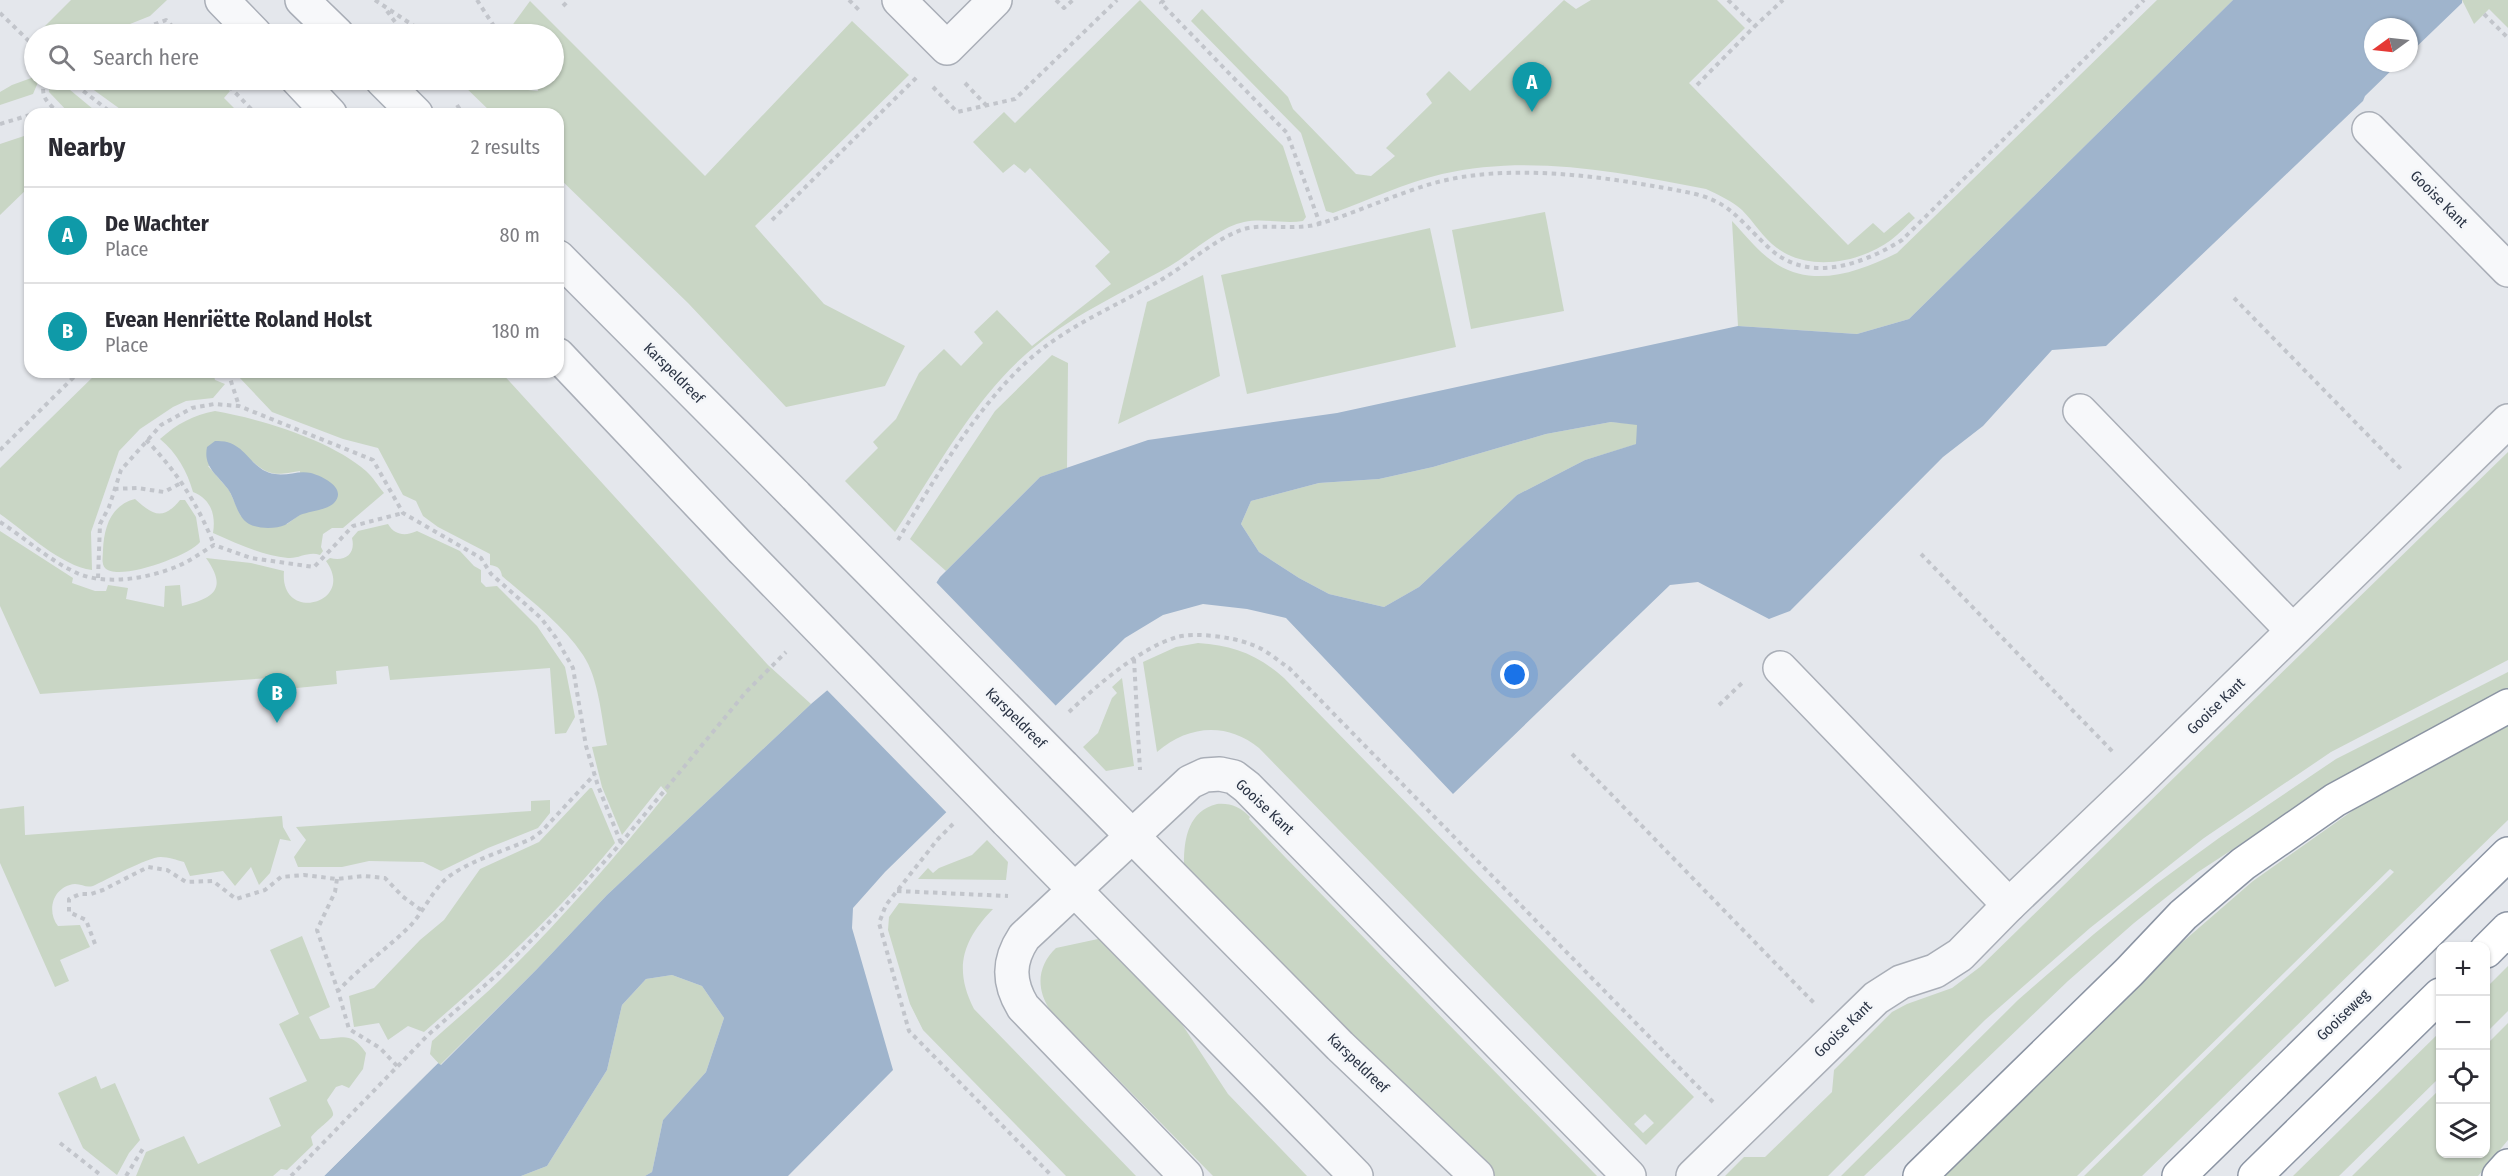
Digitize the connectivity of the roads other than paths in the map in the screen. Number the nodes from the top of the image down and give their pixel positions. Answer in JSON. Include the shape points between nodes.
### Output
{"nodes":[{"id":1,"x":222,"y":0,"type":"edge"},
{"id":2,"x":302,"y":0,"type":"edge"},
{"id":3,"x":900,"y":0,"type":"edge"},
{"id":4,"x":995,"y":0,"type":"edge"},
{"id":5,"x":245,"y":24,"type":"edge"},
{"id":6,"x":327,"y":24,"type":"edge"},
{"id":7,"x":307,"y":90,"type":"edge"},
{"id":8,"x":392,"y":90,"type":"edge"},
{"id":9,"x":324,"y":108,"type":"edge"},
{"id":10,"x":410,"y":108,"type":"edge"},
{"id":11,"x":2369,"y":129,"type":"dead end"},
{"id":12,"x":564,"y":263,"type":"edge"},
{"id":13,"x":2508,"y":270,"type":"edge"},
{"id":14,"x":564,"y":361,"type":"edge"},
{"id":15,"x":2080,"y":411,"type":"dead end"},
{"id":16,"x":2508,"y":421,"type":"edge"},
{"id":17,"x":2292,"y":630,"type":"junction"},
{"id":18,"x":1780,"y":668,"type":"dead end"},
{"id":19,"x":2508,"y":706,"type":"edge"},
{"id":20,"x":1131,"y":835,"type":"junction"},
{"id":21,"x":2508,"y":854,"type":"edge"},
{"id":22,"x":1075,"y":889,"type":"junction"},
{"id":23,"x":2009,"y":905,"type":"junction"},
{"id":24,"x":2508,"y":929,"type":"edge"},
{"id":25,"x":2490,"y":947,"type":"edge"},
{"id":26,"x":2439,"y":996,"type":"edge"},
{"id":27,"x":2508,"y":1166,"type":"edge"},
{"id":28,"x":1186,"y":1176,"type":"edge"},
{"id":29,"x":1356,"y":1176,"type":"edge"},
{"id":30,"x":1477,"y":1176,"type":"edge"},
{"id":31,"x":1629,"y":1176,"type":"edge"},
{"id":32,"x":1693,"y":1176,"type":"edge"},
{"id":33,"x":1920,"y":1176,"type":"edge"},
{"id":34,"x":2179,"y":1176,"type":"edge"},
{"id":35,"x":2255,"y":1176,"type":"edge"},
{"id":36,"x":2499,"y":1176,"type":"edge"}],
"edges":[{"from":1,"to":5,"type":"street"},
{"from":2,"to":6,"type":"street"},
{"from":3,"to":4,"type":"street","via":[[947,48]]},
{"from":7,"to":9,"type":"street"},
{"from":8,"to":10,"type":"street"},
{"from":11,"to":13,"type":"street","name":"Gooise Kant"},
{"from":12,"to":20,"type":"street","name":"Karspeldreef","bridge":true},
{"from":14,"to":22,"type":"street","bridge":true},
{"from":15,"to":17,"type":"street"},
{"from":16,"to":17,"type":"street","name":"Gooise Kant"},
{"from":17,"to":23,"type":"street","name":"Gooise Kant"},
{"from":18,"to":23,"type":"street"},
{"from":19,"to":33,"type":"highway","via":[[2335,800],[2243,864],[2182,915]]},
{"from":20,"to":22,"type":"street","name":"Gooise Kant"},
{"from":20,"to":30,"type":"street","name":"Karspeldreef","via":[[1340,1046]]},
{"from":20,"to":31,"type":"street","name":"Gooise Kant","via":[[1197,778],[1220,774],[1234,777]]},
{"from":21,"to":34,"type":"highway","name":"Gooiseweg"},
{"from":22,"to":28,"type":"street","name":"Gooise Kant","via":[[1024,937],[1015,951],[1015,994],[1032,1018]]},
{"from":22,"to":29,"type":"street"},
{"from":23,"to":32,"type":"street","name":"Gooise Kant","via":[[1960,955],[1876,998]]},
{"from":24,"to":25,"type":"highway"},
{"from":26,"to":35,"type":"highway"},
{"from":27,"to":36,"type":"highway"}]}
